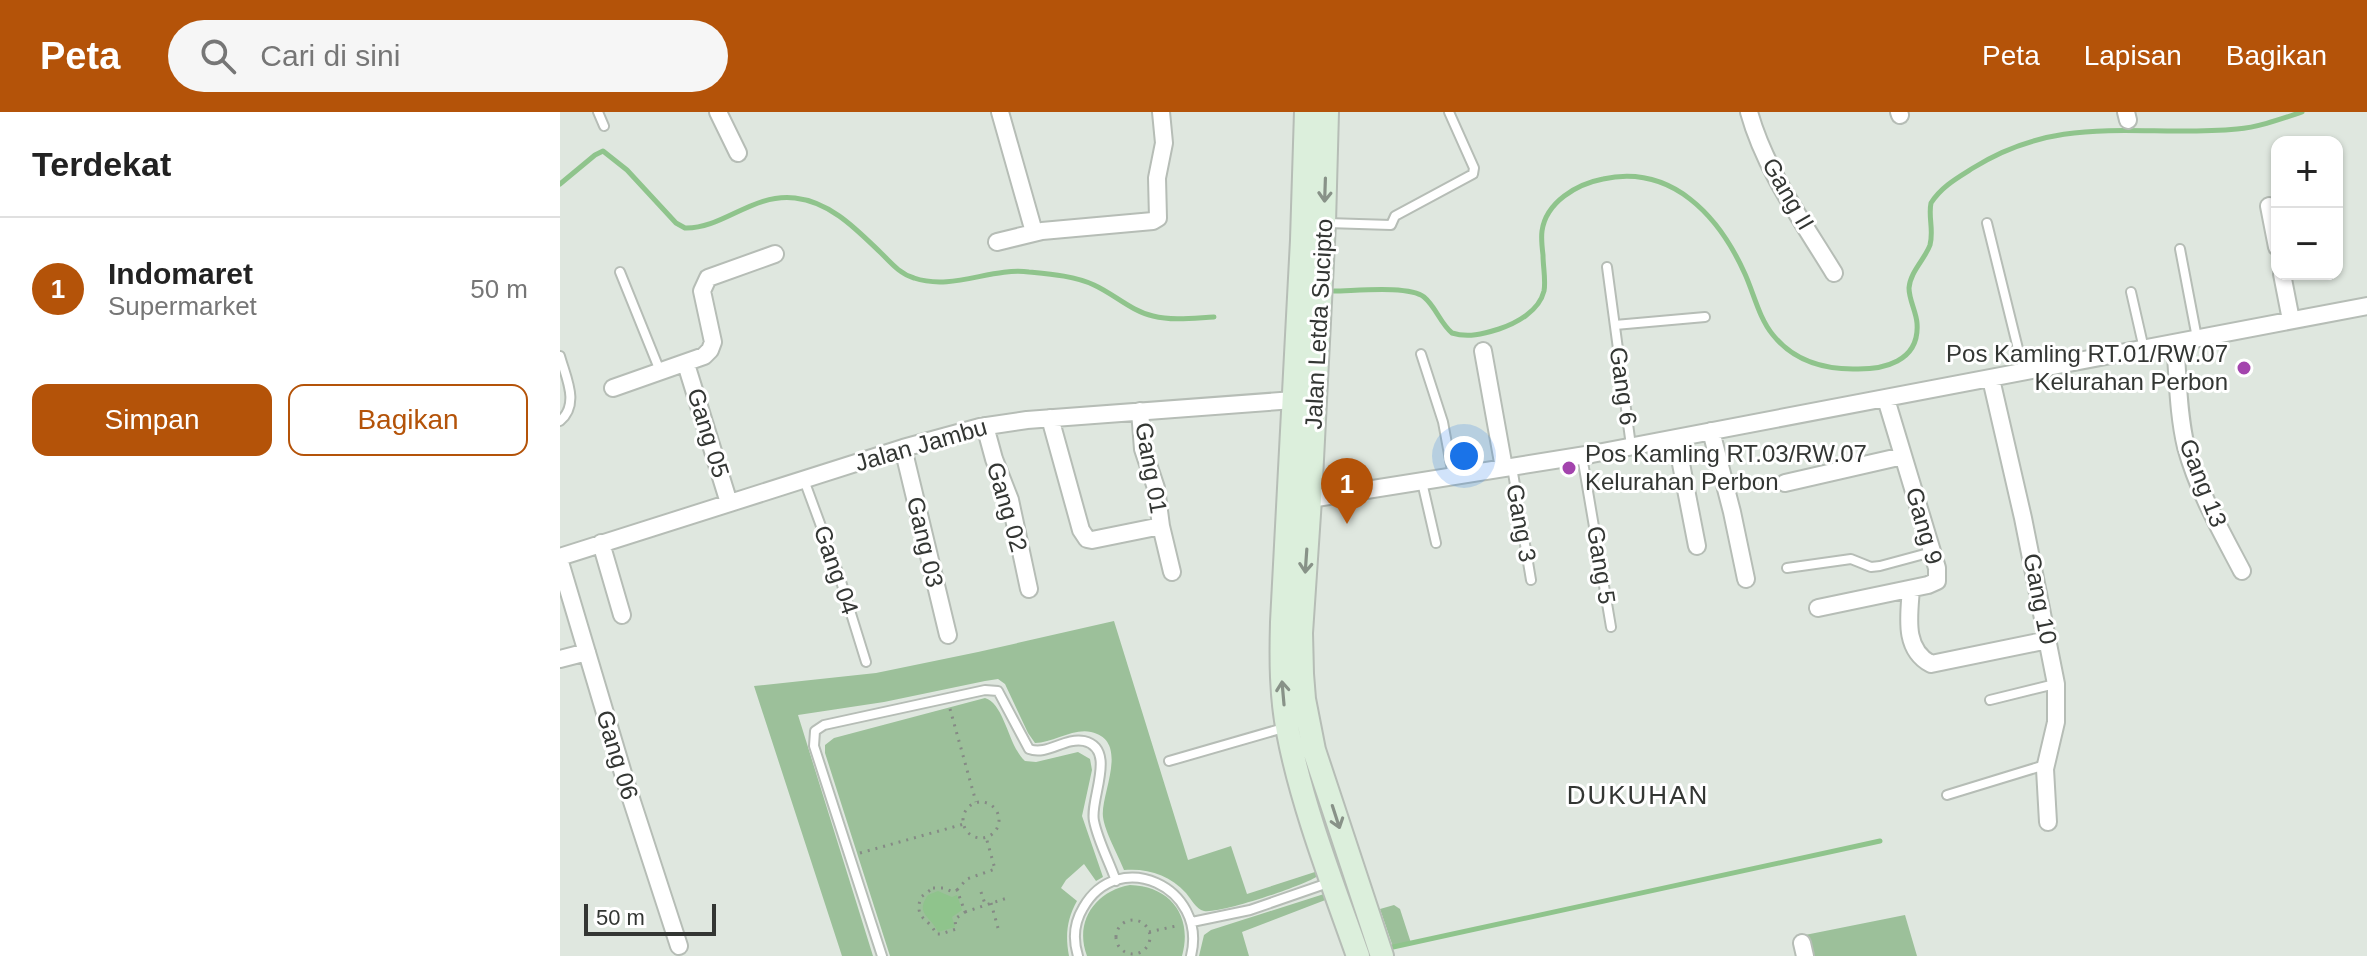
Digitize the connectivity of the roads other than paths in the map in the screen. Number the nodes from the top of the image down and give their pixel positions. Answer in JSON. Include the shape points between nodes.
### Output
{"nodes":[{"id":1,"x":598,"y":112,"type":"edge"},
{"id":2,"x":718,"y":112,"type":"edge"},
{"id":3,"x":1000,"y":112,"type":"edge"},
{"id":4,"x":1161,"y":112,"type":"edge"},
{"id":5,"x":1306,"y":112,"type":"edge"},
{"id":6,"x":1327,"y":112,"type":"edge"},
{"id":7,"x":1449,"y":112,"type":"edge"},
{"id":8,"x":1749,"y":112,"type":"edge"},
{"id":9,"x":604,"y":126,"type":"dead end"},
{"id":10,"x":738,"y":153,"type":"dead end"},
{"id":11,"x":2269,"y":206,"type":"dead end"},
{"id":12,"x":2271,"y":216,"type":"edge"},
{"id":13,"x":1987,"y":223,"type":"dead end"},
{"id":14,"x":1034,"y":232,"type":"junction"},
{"id":15,"x":1316,"y":235,"type":"junction"},
{"id":16,"x":997,"y":242,"type":"dead end"},
{"id":17,"x":2180,"y":249,"type":"dead end"},
{"id":18,"x":775,"y":254,"type":"dead end"},
{"id":19,"x":1607,"y":267,"type":"dead end"},
{"id":20,"x":620,"y":272,"type":"dead end"},
{"id":21,"x":1834,"y":273,"type":"dead end"},
{"id":22,"x":2283,"y":280,"type":"edge"},
{"id":23,"x":2131,"y":292,"type":"dead end"},
{"id":24,"x":2367,"y":306,"type":"edge"},
{"id":25,"x":1705,"y":317,"type":"dead end"},
{"id":26,"x":2291,"y":320,"type":"junction"},
{"id":27,"x":1615,"y":325,"type":"junction"},
{"id":28,"x":2198,"y":339,"type":"junction"},
{"id":29,"x":2175,"y":343,"type":"junction"},
{"id":30,"x":2144,"y":349,"type":"junction"},
{"id":31,"x":1483,"y":351,"type":"dead end"},
{"id":32,"x":1421,"y":354,"type":"dead end"},
{"id":33,"x":560,"y":356,"type":"edge"},
{"id":34,"x":686,"y":364,"type":"junction"},
{"id":35,"x":660,"y":372,"type":"junction"},
{"id":36,"x":2024,"y":373,"type":"junction"},
{"id":37,"x":1991,"y":379,"type":"junction"},
{"id":38,"x":613,"y":388,"type":"dead end"},
{"id":39,"x":1886,"y":399,"type":"junction"},
{"id":40,"x":1294,"y":400,"type":"junction"},
{"id":41,"x":1140,"y":411,"type":"junction"},
{"id":42,"x":1050,"y":418,"type":"junction"},
{"id":43,"x":560,"y":421,"type":"edge"},
{"id":44,"x":985,"y":426,"type":"junction"},
{"id":45,"x":1711,"y":431,"type":"junction"},
{"id":46,"x":1676,"y":438,"type":"junction"},
{"id":47,"x":1631,"y":446,"type":"junction"},
{"id":48,"x":903,"y":448,"type":"junction"},
{"id":49,"x":1582,"y":455,"type":"junction"},
{"id":50,"x":1903,"y":456,"type":"junction"},
{"id":51,"x":1508,"y":467,"type":"junction"},
{"id":52,"x":1453,"y":476,"type":"junction"},
{"id":53,"x":803,"y":479,"type":"junction"},
{"id":54,"x":1422,"y":481,"type":"junction"},
{"id":55,"x":1785,"y":483,"type":"dead end"},
{"id":56,"x":729,"y":503,"type":"junction"},
{"id":57,"x":1302,"y":509,"type":"junction"},
{"id":58,"x":1161,"y":526,"type":"junction"},
{"id":59,"x":601,"y":543,"type":"junction"},
{"id":60,"x":1436,"y":543,"type":"dead end"},
{"id":61,"x":1697,"y":546,"type":"dead end"},
{"id":62,"x":1932,"y":552,"type":"junction"},
{"id":63,"x":560,"y":560,"type":"edge"},
{"id":64,"x":1787,"y":568,"type":"dead end"},
{"id":65,"x":2242,"y":571,"type":"dead end"},
{"id":66,"x":1172,"y":572,"type":"dead end"},
{"id":67,"x":1746,"y":579,"type":"dead end"},
{"id":68,"x":1531,"y":580,"type":"dead end"},
{"id":69,"x":1029,"y":589,"type":"dead end"},
{"id":70,"x":1911,"y":589,"type":"junction"},
{"id":71,"x":1818,"y":608,"type":"dead end"},
{"id":72,"x":622,"y":615,"type":"dead end"},
{"id":73,"x":1611,"y":627,"type":"dead end"},
{"id":74,"x":948,"y":635,"type":"dead end"},
{"id":75,"x":2048,"y":640,"type":"junction"},
{"id":76,"x":587,"y":652,"type":"junction"},
{"id":77,"x":560,"y":659,"type":"edge"},
{"id":78,"x":866,"y":662,"type":"dead end"},
{"id":79,"x":2056,"y":684,"type":"junction"},
{"id":80,"x":1990,"y":700,"type":"dead end"},
{"id":81,"x":1287,"y":727,"type":"junction"},
{"id":82,"x":1169,"y":761,"type":"dead end"},
{"id":83,"x":2046,"y":765,"type":"junction"},
{"id":84,"x":1947,"y":795,"type":"dead end"},
{"id":85,"x":2048,"y":822,"type":"dead end"},
{"id":86,"x":1354,"y":872,"type":"junction"},
{"id":87,"x":1116,"y":881,"type":"junction"},
{"id":88,"x":1332,"y":881,"type":"junction"},
{"id":89,"x":1192,"y":922,"type":"junction"},
{"id":90,"x":679,"y":946,"type":"dead end"},
{"id":91,"x":882,"y":956,"type":"edge"},
{"id":92,"x":1078,"y":956,"type":"edge"},
{"id":93,"x":1191,"y":956,"type":"edge"},
{"id":94,"x":1358,"y":956,"type":"edge"},
{"id":95,"x":1382,"y":956,"type":"edge"}],
"edges":[{"from":1,"to":9,"type":"lane"},
{"from":2,"to":10,"type":"street"},
{"from":3,"to":14,"type":"street"},
{"from":4,"to":14,"type":"street","via":[[1158,218]]},
{"from":5,"to":15,"type":"main road","name":"Jalan Letda Sucipto"},
{"from":6,"to":15,"type":"main road","name":"Jalan Letda Sucipto","one_way":true},
{"from":7,"to":15,"type":"lane","via":[[1473,174],[1395,216],[1391,225]]},
{"from":8,"to":21,"type":"street","name":"Gang II","via":[[1772,168]]},
{"from":11,"to":12,"type":"street"},
{"from":13,"to":36,"type":"lane"},
{"from":14,"to":16,"type":"street"},
{"from":15,"to":40,"type":"main road","name":"Jalan Letda Sucipto"},
{"from":15,"to":57,"type":"main road","name":"Jalan Letda Sucipto"},
{"from":17,"to":28,"type":"lane"},
{"from":18,"to":34,"type":"street","name":"Gang 05","via":[[705,282],[712,346]]},
{"from":19,"to":27,"type":"lane","name":"Gang 6"},
{"from":20,"to":35,"type":"lane"},
{"from":22,"to":26,"type":"street"},
{"from":23,"to":30,"type":"lane"},
{"from":24,"to":26,"type":"street"},
{"from":25,"to":27,"type":"lane","name":"Gang 6"},
{"from":26,"to":28,"type":"street"},
{"from":27,"to":47,"type":"lane","name":"Gang 6"},
{"from":28,"to":29,"type":"street"},
{"from":29,"to":30,"type":"street"},
{"from":29,"to":65,"type":"street","name":"Gang 13","via":[[2186,447]]},
{"from":30,"to":36,"type":"street"},
{"from":31,"to":51,"type":"street"},
{"from":32,"to":52,"type":"lane","via":[[1443,422]]},
{"from":33,"to":43,"type":"lane","via":[[572,402]]},
{"from":34,"to":35,"type":"street","name":"Gang 05"},
{"from":34,"to":56,"type":"street","name":"Gang 05"},
{"from":35,"to":38,"type":"street","name":"Gang 05"},
{"from":36,"to":37,"type":"street"},
{"from":37,"to":39,"type":"street"},
{"from":37,"to":75,"type":"street","name":"Gang 10"},
{"from":39,"to":45,"type":"street"},
{"from":39,"to":50,"type":"street","name":"Gang 9"},
{"from":40,"to":41,"type":"street","name":"Jalan Jambu"},
{"from":40,"to":57,"type":"main road","name":"Jalan Letda Sucipto"},
{"from":41,"to":42,"type":"street","name":"Jalan Jambu"},
{"from":41,"to":58,"type":"street","name":"Gang 01"},
{"from":42,"to":44,"type":"street","name":"Jalan Jambu"},
{"from":42,"to":58,"type":"street","name":"Gang 01","via":[[1084,536],[1092,540]]},
{"from":44,"to":48,"type":"street","name":"Jalan Jambu"},
{"from":44,"to":69,"type":"street","name":"Gang 02","via":[[1010,500]]},
{"from":45,"to":46,"type":"street"},
{"from":45,"to":67,"type":"street"},
{"from":46,"to":47,"type":"street"},
{"from":46,"to":61,"type":"street"},
{"from":47,"to":49,"type":"street"},
{"from":48,"to":53,"type":"street","name":"Jalan Jambu"},
{"from":48,"to":74,"type":"street","name":"Gang 03"},
{"from":49,"to":51,"type":"street"},
{"from":49,"to":73,"type":"lane","name":"Gang 5"},
{"from":50,"to":55,"type":"street"},
{"from":50,"to":62,"type":"street","name":"Gang 9"},
{"from":51,"to":52,"type":"street"},
{"from":51,"to":68,"type":"lane","name":"Gang 3"},
{"from":52,"to":54,"type":"street"},
{"from":53,"to":56,"type":"street","name":"Jalan Jambu"},
{"from":53,"to":78,"type":"lane","name":"Gang 04"},
{"from":54,"to":57,"type":"street"},
{"from":54,"to":60,"type":"lane"},
{"from":56,"to":59,"type":"street","name":"Jalan Jambu"},
{"from":81,"to":57,"type":"main road","name":"Jalan Letda Sucipto","one_way":true,"via":[[1281,656]]},
{"from":57,"to":86,"type":"main road","name":"Jalan Letda Sucipto","one_way":true,"via":[[1304,699],[1314,750]]},
{"from":58,"to":66,"type":"street","name":"Gang 01"},
{"from":59,"to":63,"type":"street","name":"Jalan Jambu"},
{"from":59,"to":72,"type":"street"},
{"from":62,"to":64,"type":"lane","via":[[1875,567],[1851,559]]},
{"from":62,"to":70,"type":"street","name":"Gang 9","via":[[1937,581]]},
{"from":63,"to":76,"type":"street","name":"Gang 06"},
{"from":70,"to":71,"type":"street","name":"Gang 9"},
{"from":70,"to":75,"type":"street","via":[[1910,635],[1916,652],[1931,664]]},
{"from":75,"to":79,"type":"street","name":"Gang 10"},
{"from":76,"to":77,"type":"street"},
{"from":76,"to":90,"type":"street","name":"Gang 06"},
{"from":79,"to":80,"type":"lane"},
{"from":79,"to":83,"type":"street","name":"Gang 10","via":[[2056,722]]},
{"from":81,"to":82,"type":"lane"},
{"from":81,"to":88,"type":"main road","name":"Jalan Letda Sucipto"},
{"from":83,"to":84,"type":"lane"},
{"from":83,"to":85,"type":"street","name":"Gang 10"},
{"from":86,"to":88,"type":"main road"},
{"from":86,"to":95,"type":"main road","name":"Jalan Letda Sucipto"},
{"from":87,"to":89,"type":"lane","via":[[1140,878],[1159,883],[1182,903]]},
{"from":87,"to":91,"type":"lane","via":[[1093,814],[1101,771],[1095,749],[1079,741],[1031,751],[996,690],[824,725],[815,731],[814,746]]},
{"from":87,"to":92,"type":"lane","via":[[1093,895],[1081,911],[1075,930]]},
{"from":88,"to":89,"type":"lane","via":[[1250,910]]},
{"from":88,"to":94,"type":"main road","name":"Jalan Letda Sucipto"},
{"from":89,"to":93,"type":"lane"}]}
